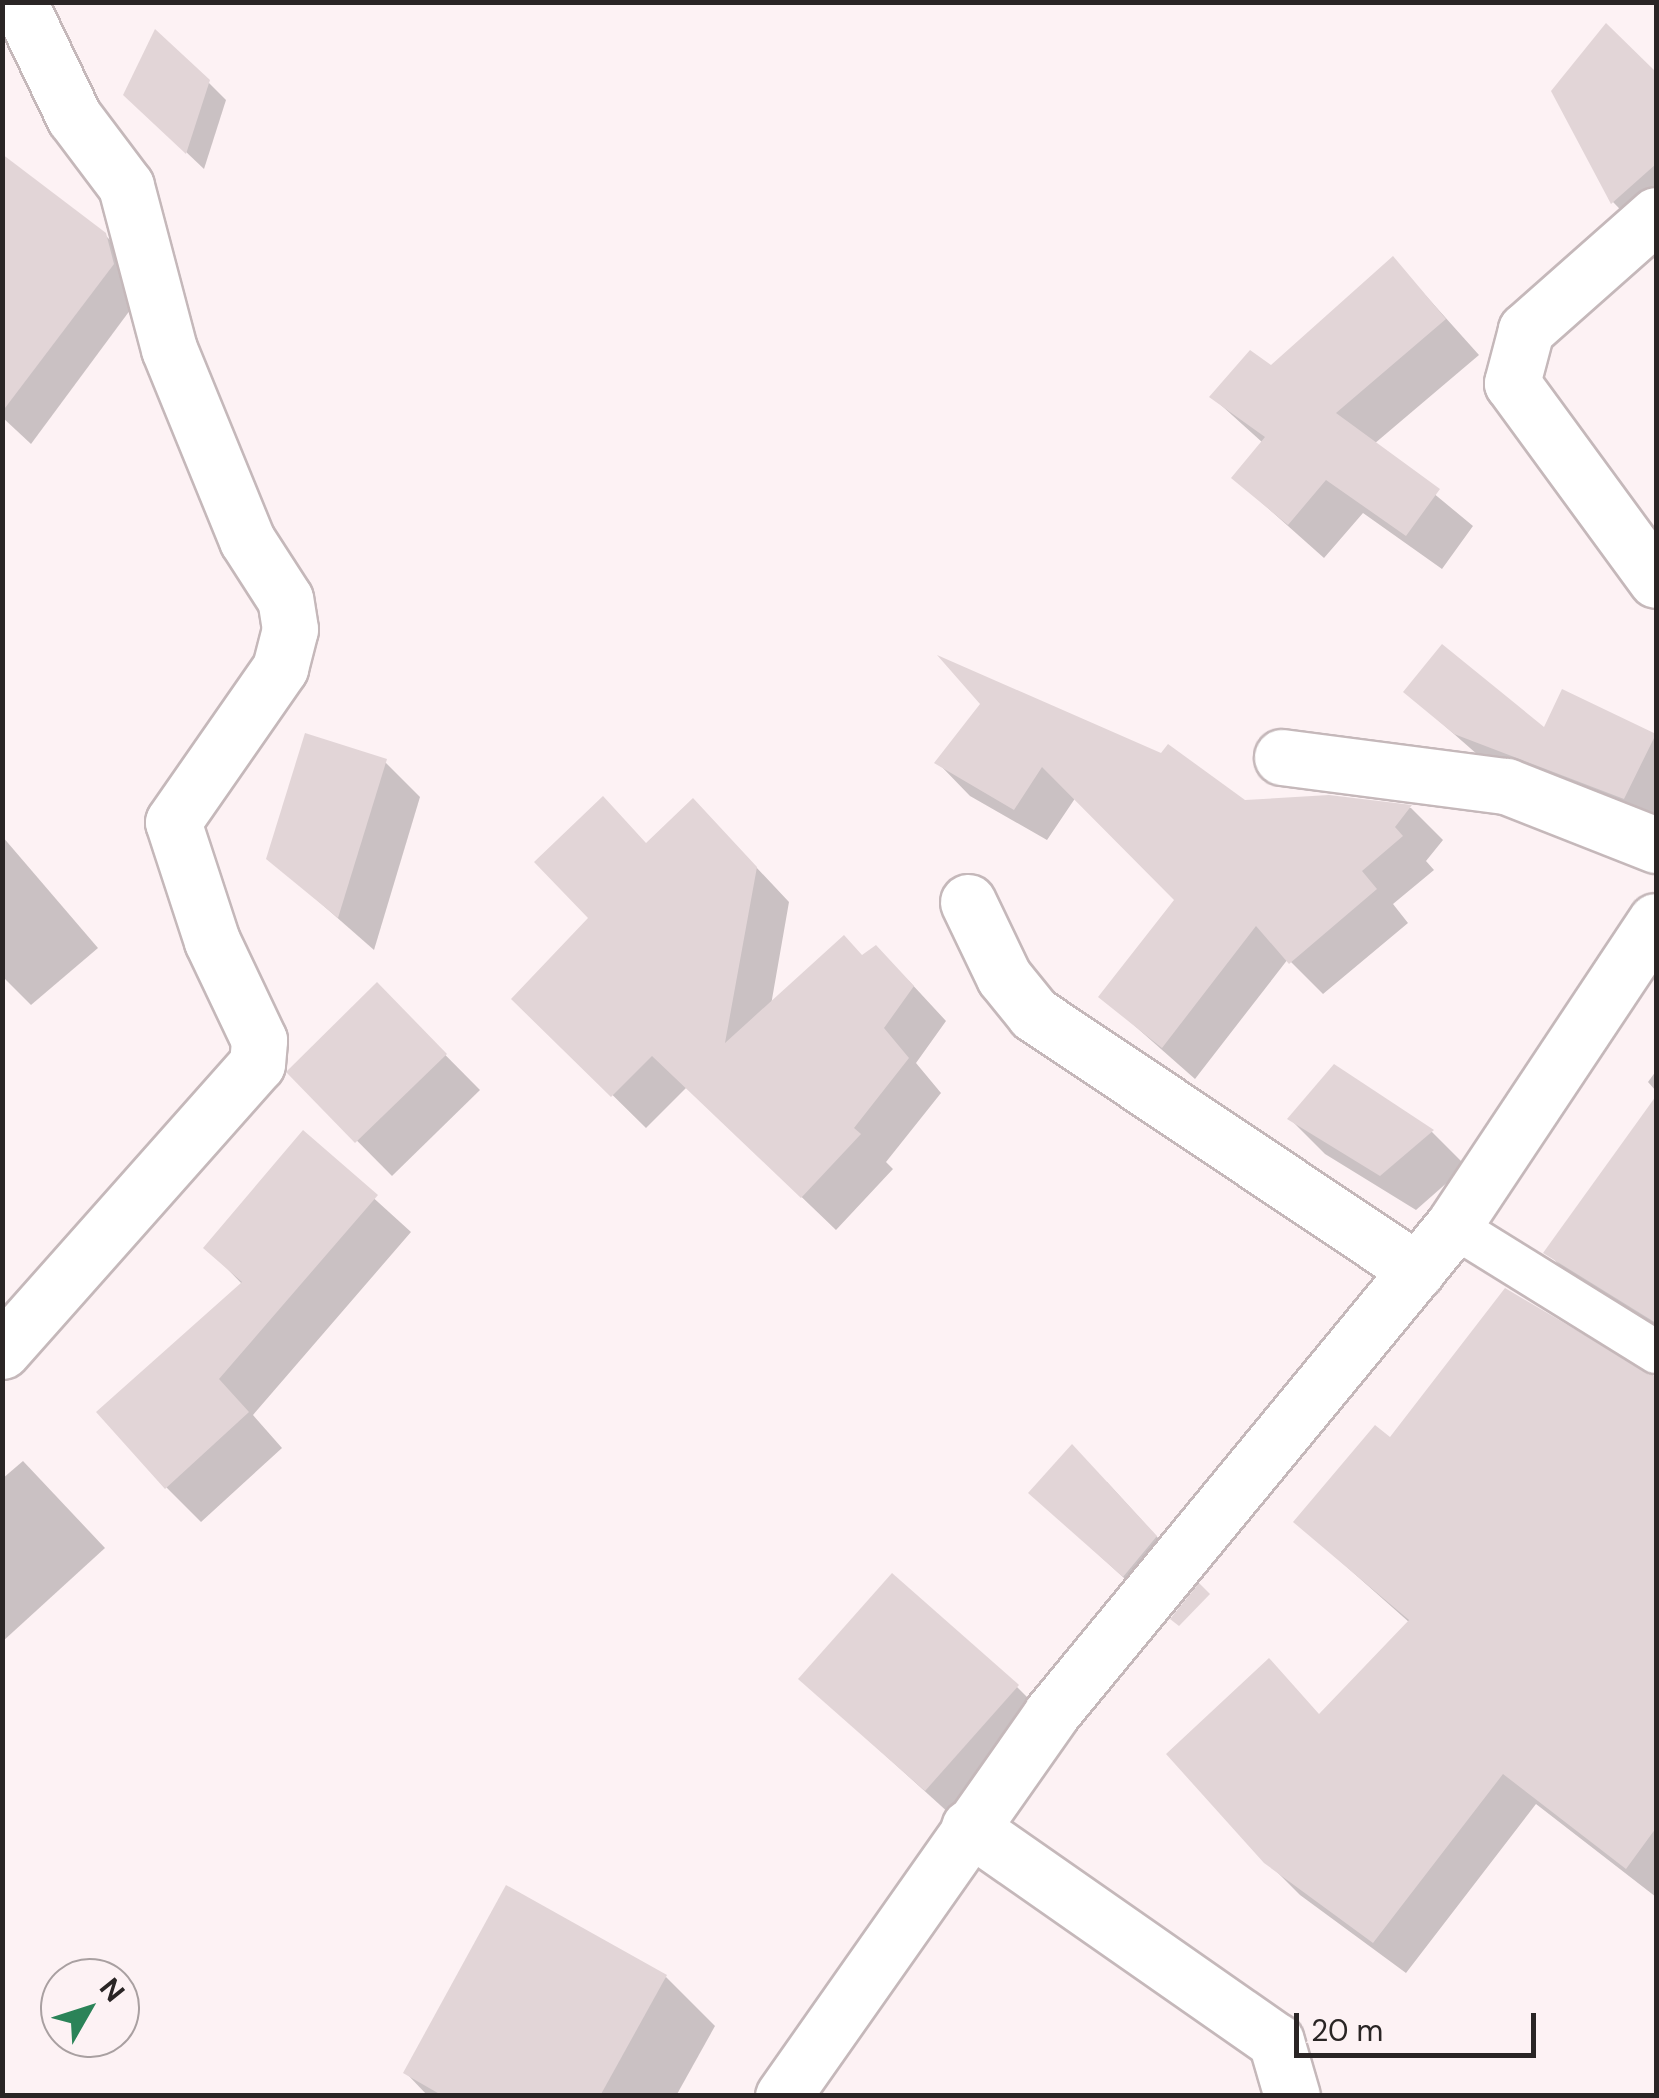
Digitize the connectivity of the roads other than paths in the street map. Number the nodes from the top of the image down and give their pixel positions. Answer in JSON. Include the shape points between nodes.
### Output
{"nodes":[{"id":1,"x":18,"y":2,"type":"edge"},
{"id":2,"x":1656,"y":215,"type":"edge"},
{"id":3,"x":1656,"y":580,"type":"edge"},
{"id":4,"x":1282,"y":756,"type":"dead end"},
{"id":5,"x":1656,"y":844,"type":"edge"},
{"id":6,"x":968,"y":902,"type":"dead end"},
{"id":7,"x":1656,"y":921,"type":"edge"},
{"id":8,"x":1453,"y":1226,"type":"junction"},
{"id":9,"x":1418,"y":1270,"type":"junction"},
{"id":10,"x":2,"y":1351,"type":"edge"},
{"id":11,"x":1656,"y":1352,"type":"edge"},
{"id":12,"x":970,"y":1827,"type":"junction"},
{"id":13,"x":784,"y":2096,"type":"edge"},
{"id":14,"x":1292,"y":2096,"type":"edge"}],
"edges":[{"from":1,"to":10,"type":"street","via":[[74,117],[126,186],[169,350],[248,540],[284,599],[290,629],[280,668],[173,822],[212,941],[260,1040],[256,1064]]},
{"from":2,"to":3,"type":"street","via":[[1526,330],[1512,383]]},
{"from":4,"to":5,"type":"street","via":[[1506,786]]},
{"from":6,"to":9,"type":"street","via":[[1004,977],[1034,1014]]},
{"from":7,"to":8,"type":"street"},
{"from":8,"to":9,"type":"street"},
{"from":8,"to":11,"type":"lane"},
{"from":9,"to":12,"type":"street","via":[[1051,1714]]},
{"from":12,"to":13,"type":"street"},
{"from":12,"to":14,"type":"street","via":[[1276,2041]]}]}
